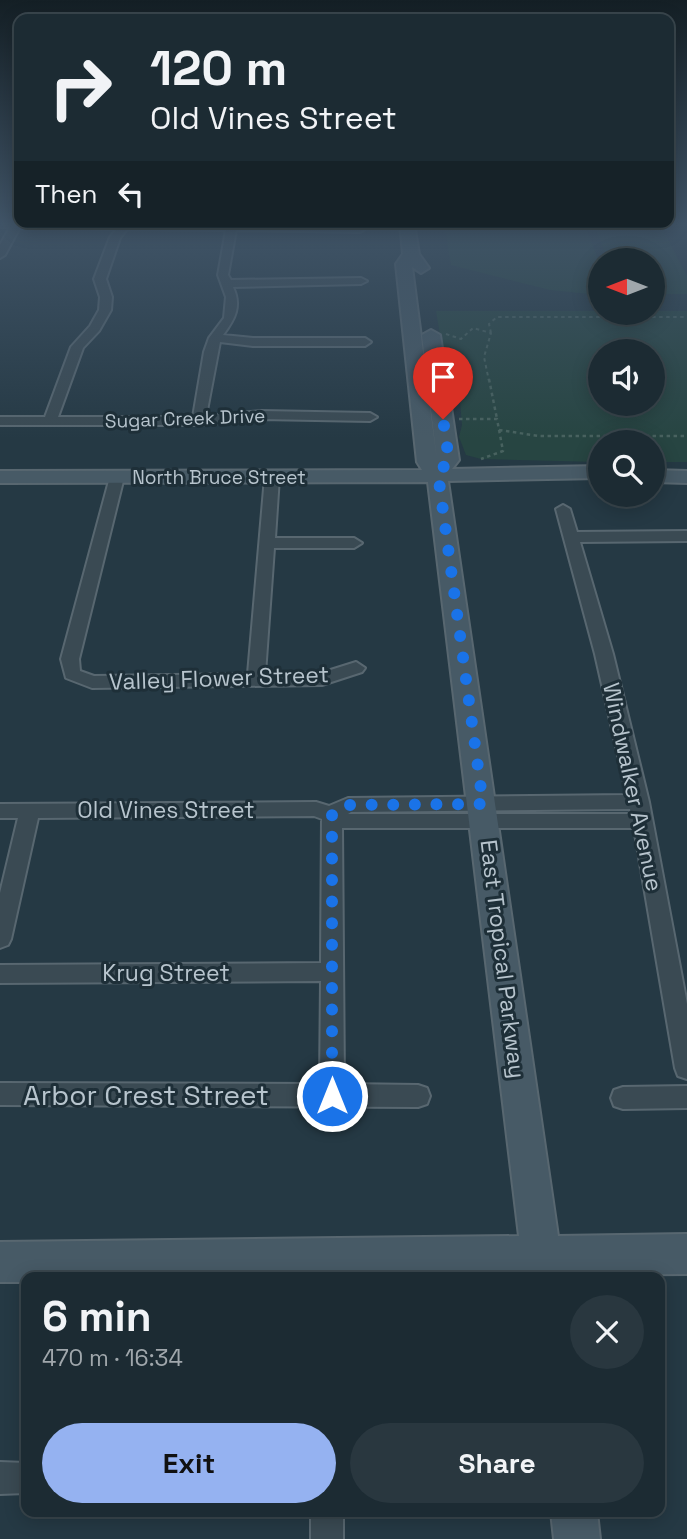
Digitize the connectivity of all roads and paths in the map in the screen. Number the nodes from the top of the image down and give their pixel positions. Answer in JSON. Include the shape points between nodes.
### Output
{"nodes":[{"id":1,"x":105,"y":295,"type":"edge"},
{"id":2,"x":231,"y":295,"type":"edge"},
{"id":3,"x":408,"y":295,"type":"edge"},
{"id":4,"x":425,"y":295,"type":"edge"},
{"id":5,"x":687,"y":317,"type":"edge"},
{"id":6,"x":444,"y":333,"type":"dead end"},
{"id":7,"x":491,"y":333,"type":"junction"},
{"id":8,"x":215,"y":338,"type":"junction"},
{"id":9,"x":365,"y":342,"type":"dead end"},
{"id":10,"x":370,"y":417,"type":"dead end"},
{"id":11,"x":443,"y":419,"type":"junction"},
{"id":12,"x":497,"y":419,"type":"junction"},
{"id":13,"x":0,"y":421,"type":"edge"},
{"id":14,"x":50,"y":421,"type":"junction"},
{"id":15,"x":199,"y":421,"type":"junction"},
{"id":16,"x":499,"y":430,"type":"junction"},
{"id":17,"x":687,"y":436,"type":"edge"},
{"id":18,"x":478,"y":461,"type":"dead end"},
{"id":19,"x":588,"y":472,"type":"edge"},
{"id":20,"x":438,"y":474,"type":"junction"},
{"id":21,"x":0,"y":477,"type":"edge"},
{"id":22,"x":117,"y":477,"type":"junction"},
{"id":23,"x":272,"y":477,"type":"junction"},
{"id":24,"x":665,"y":477,"type":"edge"},
{"id":25,"x":687,"y":477,"type":"edge"},
{"id":26,"x":588,"y":483,"type":"edge"},
{"id":27,"x":562,"y":509,"type":"dead end"},
{"id":28,"x":687,"y":536,"type":"edge"},
{"id":29,"x":570,"y":537,"type":"junction"},
{"id":30,"x":267,"y":543,"type":"junction"},
{"id":31,"x":354,"y":543,"type":"dead end"},
{"id":32,"x":356,"y":668,"type":"dead end"},
{"id":33,"x":256,"y":680,"type":"junction"},
{"id":34,"x":0,"y":811,"type":"edge"},
{"id":35,"x":30,"y":811,"type":"junction"},
{"id":36,"x":640,"y":812,"type":"junction"},
{"id":37,"x":484,"y":813,"type":"junction"},
{"id":38,"x":332,"y":814,"type":"junction"},
{"id":39,"x":0,"y":939,"type":"edge"},
{"id":40,"x":332,"y":972,"type":"junction"},
{"id":41,"x":0,"y":974,"type":"edge"},
{"id":42,"x":687,"y":1068,"type":"edge"},
{"id":43,"x":0,"y":1094,"type":"edge"},
{"id":44,"x":332,"y":1096,"type":"junction"},
{"id":45,"x":418,"y":1096,"type":"dead end"},
{"id":46,"x":687,"y":1097,"type":"edge"},
{"id":47,"x":623,"y":1098,"type":"dead end"},
{"id":48,"x":687,"y":1254,"type":"edge"},
{"id":49,"x":0,"y":1262,"type":"edge"},
{"id":50,"x":542,"y":1266,"type":"edge"},
{"id":51,"x":0,"y":1478,"type":"edge"},
{"id":52,"x":21,"y":1478,"type":"edge"},
{"id":53,"x":327,"y":1517,"type":"edge"},
{"id":54,"x":575,"y":1517,"type":"edge"},
{"id":55,"x":327,"y":1539,"type":"edge"},
{"id":56,"x":577,"y":1539,"type":"edge"}],
"edges":[{"from":1,"to":14,"type":"street","via":[[105,310],[77,347]]},
{"from":2,"to":8,"type":"street","via":[[230,318]]},
{"from":3,"to":20,"type":"main road","name":"East Tropical Parkway","via":[[427,462]]},
{"from":4,"to":11,"type":"main road","name":"East Tropical Parkway"},
{"from":5,"to":7,"type":"path","via":[[497,317],[489,324]]},
{"from":6,"to":7,"type":"path","via":[[461,339],[473,328]]},
{"from":7,"to":12,"type":"path","via":[[484,357]]},
{"from":8,"to":9,"type":"street"},
{"from":8,"to":15,"type":"street"},
{"from":10,"to":15,"type":"street","name":"Sugar Creek Drive","via":[[261,415]]},
{"from":11,"to":12,"type":"path"},
{"from":11,"to":20,"type":"main road","name":"East Tropical Parkway","via":[[449,460]]},
{"from":12,"to":16,"type":"path"},
{"from":13,"to":14,"type":"street","name":"Sugar Creek Drive"},
{"from":14,"to":15,"type":"street","name":"Sugar Creek Drive"},
{"from":16,"to":17,"type":"path","via":[[539,436]]},
{"from":16,"to":18,"type":"path","via":[[503,450]]},
{"from":19,"to":20,"type":"main road","name":"North Bruce Street"},
{"from":20,"to":23,"type":"main road","name":"North Bruce Street"},
{"from":20,"to":26,"type":"main road","name":"North Bruce Street","via":[[467,484]]},
{"from":20,"to":37,"type":"main road","name":"East Tropical Parkway"},
{"from":21,"to":22,"type":"main road","name":"North Bruce Street"},
{"from":22,"to":23,"type":"main road","name":"North Bruce Street"},
{"from":22,"to":33,"type":"street","name":"Valley Flower Street","via":[[70,659],[72,674],[92,682]]},
{"from":23,"to":30,"type":"street"},
{"from":24,"to":25,"type":"main road"},
{"from":27,"to":29,"type":"street","name":"Windwalker Avenue"},
{"from":28,"to":29,"type":"street"},
{"from":29,"to":36,"type":"street","name":"Windwalker Avenue","via":[[604,654]]},
{"from":30,"to":31,"type":"street"},
{"from":30,"to":33,"type":"street"},
{"from":32,"to":33,"type":"street","name":"Valley Flower Street","via":[[321,679]]},
{"from":34,"to":35,"type":"street","name":"Old Vines Street"},
{"from":35,"to":38,"type":"street","name":"Old Vines Street","via":[[316,809]]},
{"from":35,"to":39,"type":"street"},
{"from":36,"to":37,"type":"street","name":"Old Vines Street"},
{"from":36,"to":42,"type":"street","name":"Windwalker Avenue"},
{"from":37,"to":38,"type":"street","name":"Old Vines Street","via":[[348,822]]},
{"from":37,"to":50,"type":"main road","name":"East Tropical Parkway"},
{"from":38,"to":40,"type":"street"},
{"from":40,"to":41,"type":"street","name":"Krug Street"},
{"from":40,"to":44,"type":"street"},
{"from":43,"to":44,"type":"street","name":"Arbor Crest Street"},
{"from":44,"to":45,"type":"street","name":"Arbor Crest Street"},
{"from":46,"to":47,"type":"street"},
{"from":48,"to":50,"type":"main road"},
{"from":49,"to":50,"type":"main road"},
{"from":51,"to":52,"type":"street"},
{"from":53,"to":55,"type":"street"},
{"from":54,"to":56,"type":"main road"}]}
